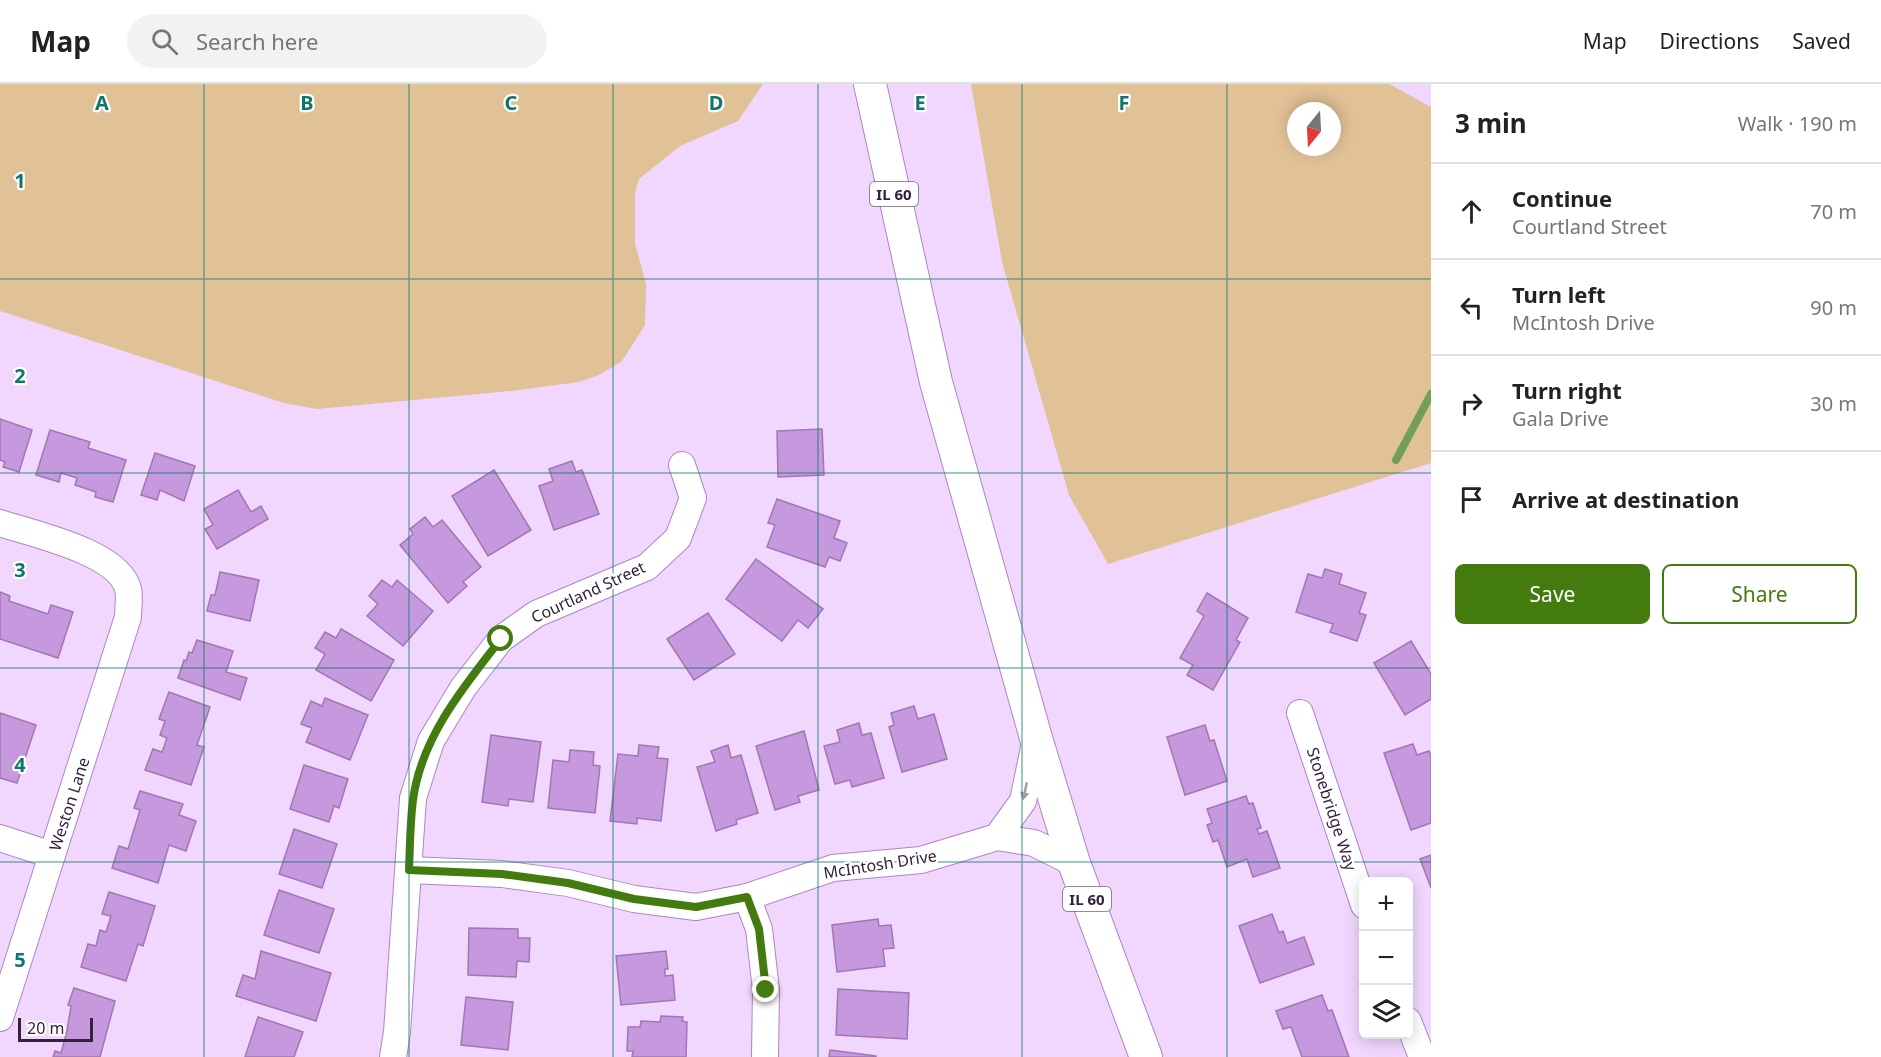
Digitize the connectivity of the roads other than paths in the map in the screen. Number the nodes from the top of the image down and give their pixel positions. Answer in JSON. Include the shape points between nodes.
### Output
{"nodes":[{"id":1,"x":870,"y":84,"type":"edge"},
{"id":2,"x":682,"y":465,"type":"dead end"},
{"id":3,"x":0,"y":523,"type":"edge"},
{"id":4,"x":1300,"y":713,"type":"dead end"},
{"id":5,"x":1036,"y":738,"type":"junction"},
{"id":6,"x":997,"y":837,"type":"junction"},
{"id":7,"x":0,"y":838,"type":"edge"},
{"id":8,"x":52,"y":855,"type":"junction"},
{"id":9,"x":1074,"y":863,"type":"junction"},
{"id":10,"x":409,"y":870,"type":"junction"},
{"id":11,"x":1359,"y":890,"type":"edge"},
{"id":12,"x":747,"y":897,"type":"junction"},
{"id":13,"x":0,"y":1018,"type":"edge"},
{"id":14,"x":1413,"y":1034,"type":"edge"},
{"id":15,"x":393,"y":1057,"type":"edge"},
{"id":16,"x":765,"y":1057,"type":"edge"},
{"id":17,"x":1146,"y":1057,"type":"edge"},
{"id":18,"x":1422,"y":1057,"type":"edge"}],
"edges":[{"from":1,"to":5,"type":"main road","number":"IL 60","via":[[936,381]]},
{"from":2,"to":10,"type":"street","name":"Courtland Street","via":[[693,498],[678,538],[647,567],[536,614],[501,639],[463,688],[430,741],[413,798]]},
{"from":3,"to":8,"type":"street","name":"Weston Lane","via":[[94,556],[114,567],[128,588],[128,617]]},
{"from":4,"to":11,"type":"street","name":"Stonebridge Way"},
{"from":5,"to":6,"type":"street","one_way":true,"via":[[1023,801]]},
{"from":5,"to":9,"type":"main road","number":"IL 60"},
{"from":6,"to":9,"type":"street","name":"McIntosh Drive","via":[[1034,843]]},
{"from":6,"to":12,"type":"street","name":"McIntosh Drive","via":[[921,860],[833,868]]},
{"from":7,"to":8,"type":"street"},
{"from":8,"to":13,"type":"street","name":"Weston Lane"},
{"from":9,"to":17,"type":"main road","number":"IL 60"},
{"from":10,"to":12,"type":"street","name":"McIntosh Drive","via":[[502,874],[696,907]]},
{"from":10,"to":15,"type":"street","name":"Courtland Street"},
{"from":12,"to":16,"type":"street","via":[[759,929],[766,990]]},
{"from":14,"to":18,"type":"street"}]}
